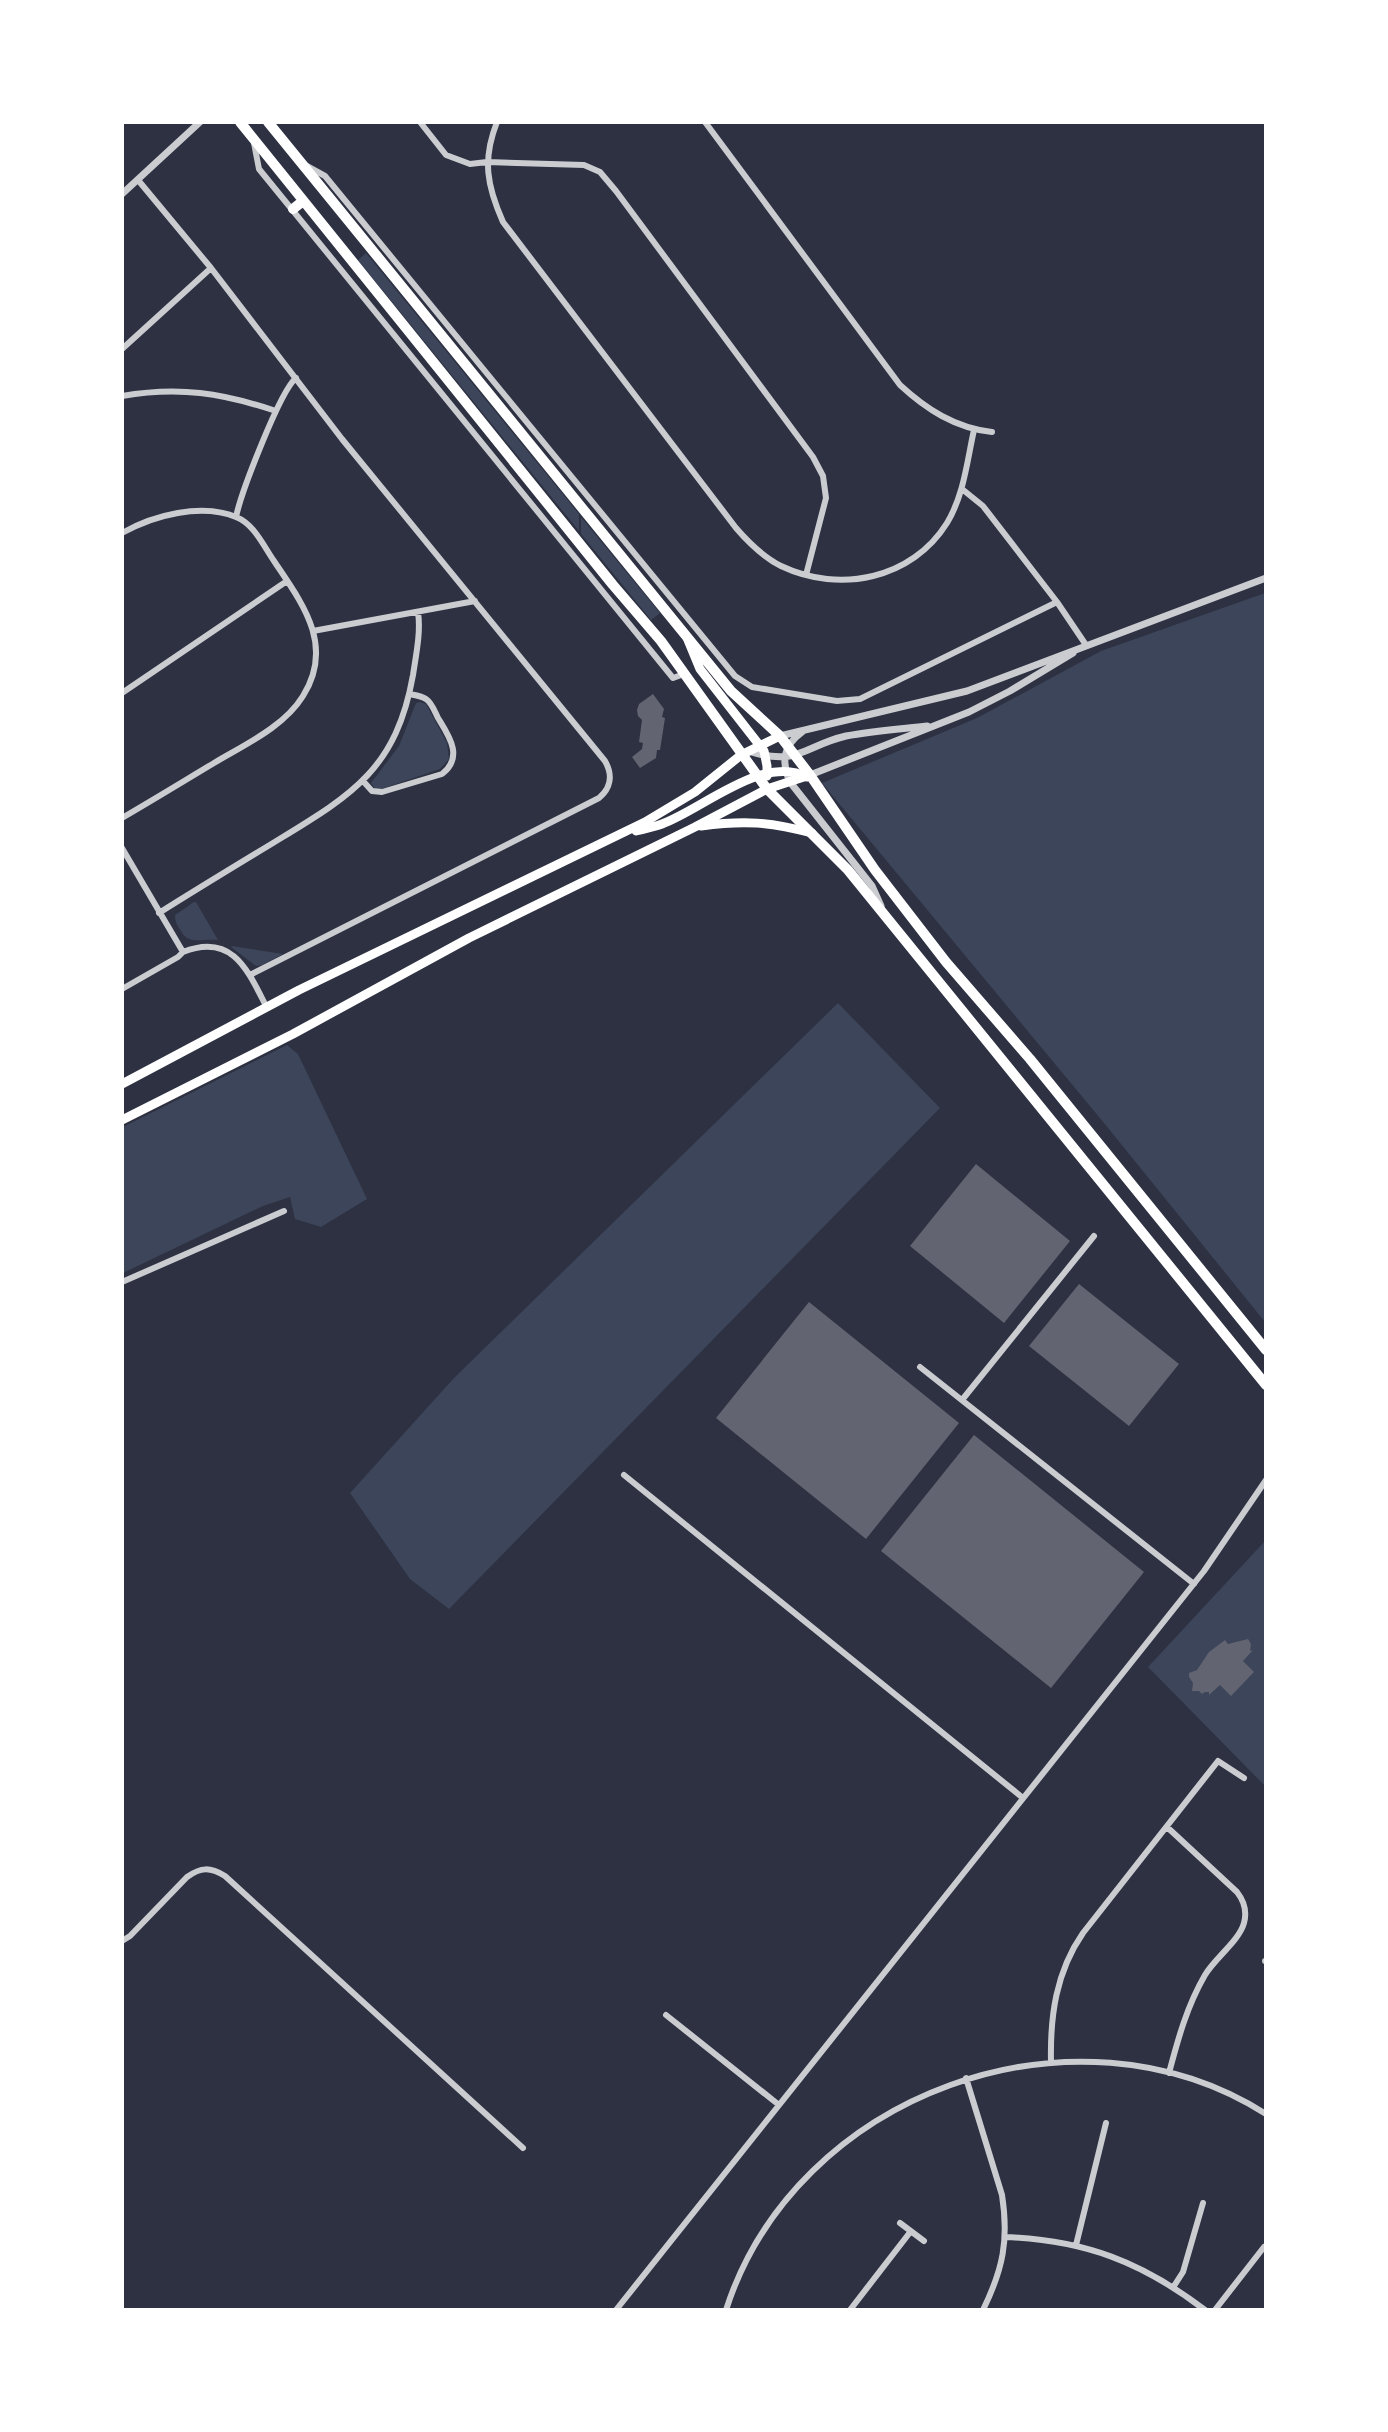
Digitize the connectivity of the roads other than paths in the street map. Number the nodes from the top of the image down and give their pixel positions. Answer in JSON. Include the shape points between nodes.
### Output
{"nodes":[{"id":1,"x":200,"y":122,"type":"edge"},
{"id":2,"x":240,"y":122,"type":"edge"},
{"id":3,"x":268,"y":122,"type":"edge"},
{"id":4,"x":420,"y":122,"type":"edge"},
{"id":5,"x":497,"y":122,"type":"edge"},
{"id":6,"x":705,"y":122,"type":"edge"},
{"id":7,"x":253,"y":139,"type":"junction"},
{"id":8,"x":487,"y":162,"type":"junction"},
{"id":9,"x":304,"y":164,"type":"junction"},
{"id":10,"x":138,"y":180,"type":"junction"},
{"id":11,"x":124,"y":190,"type":"edge"},
{"id":12,"x":303,"y":201,"type":"junction"},
{"id":13,"x":293,"y":209,"type":"junction"},
{"id":14,"x":211,"y":268,"type":"junction"},
{"id":15,"x":122,"y":349,"type":"edge"},
{"id":16,"x":296,"y":378,"type":"junction"},
{"id":17,"x":122,"y":396,"type":"edge"},
{"id":18,"x":276,"y":411,"type":"junction"},
{"id":19,"x":974,"y":430,"type":"junction"},
{"id":20,"x":992,"y":432,"type":"dead end"},
{"id":21,"x":962,"y":489,"type":"junction"},
{"id":22,"x":236,"y":517,"type":"junction"},
{"id":23,"x":122,"y":533,"type":"edge"},
{"id":24,"x":806,"y":575,"type":"junction"},
{"id":25,"x":1265,"y":578,"type":"edge"},
{"id":26,"x":287,"y":581,"type":"junction"},
{"id":27,"x":475,"y":601,"type":"junction"},
{"id":28,"x":1057,"y":602,"type":"junction"},
{"id":29,"x":418,"y":612,"type":"junction"},
{"id":30,"x":313,"y":631,"type":"junction"},
{"id":31,"x":686,"y":636,"type":"junction"},
{"id":32,"x":1086,"y":645,"type":"junction"},
{"id":33,"x":684,"y":674,"type":"junction"},
{"id":34,"x":122,"y":693,"type":"edge"},
{"id":35,"x":409,"y":694,"type":"junction"},
{"id":36,"x":938,"y":725,"type":"junction"},
{"id":37,"x":810,"y":728,"type":"junction"},
{"id":38,"x":780,"y":736,"type":"junction"},
{"id":39,"x":760,"y":745,"type":"junction"},
{"id":40,"x":787,"y":746,"type":"junction"},
{"id":41,"x":745,"y":753,"type":"junction"},
{"id":42,"x":765,"y":756,"type":"junction"},
{"id":43,"x":796,"y":756,"type":"junction"},
{"id":44,"x":784,"y":757,"type":"junction"},
{"id":45,"x":786,"y":771,"type":"junction"},
{"id":46,"x":768,"y":773,"type":"junction"},
{"id":47,"x":808,"y":776,"type":"junction"},
{"id":48,"x":757,"y":777,"type":"junction"},
{"id":49,"x":363,"y":781,"type":"junction"},
{"id":50,"x":790,"y":782,"type":"junction"},
{"id":51,"x":766,"y":788,"type":"junction"},
{"id":52,"x":122,"y":818,"type":"edge"},
{"id":53,"x":695,"y":827,"type":"junction"},
{"id":54,"x":813,"y":834,"type":"junction"},
{"id":55,"x":617,"y":835,"type":"junction"},
{"id":56,"x":122,"y":848,"type":"edge"},
{"id":57,"x":159,"y":913,"type":"junction"},
{"id":58,"x":887,"y":920,"type":"junction"},
{"id":59,"x":183,"y":952,"type":"junction"},
{"id":60,"x":250,"y":975,"type":"junction"},
{"id":61,"x":122,"y":989,"type":"edge"},
{"id":62,"x":267,"y":1009,"type":"junction"},
{"id":63,"x":122,"y":1084,"type":"edge"},
{"id":64,"x":122,"y":1120,"type":"edge"},
{"id":65,"x":284,"y":1211,"type":"dead end"},
{"id":66,"x":1094,"y":1236,"type":"dead end"},
{"id":67,"x":122,"y":1282,"type":"edge"},
{"id":68,"x":1265,"y":1350,"type":"edge"},
{"id":69,"x":920,"y":1367,"type":"dead end"},
{"id":70,"x":1265,"y":1385,"type":"edge"},
{"id":71,"x":962,"y":1400,"type":"junction"},
{"id":72,"x":624,"y":1475,"type":"dead end"},
{"id":73,"x":1265,"y":1480,"type":"edge"},
{"id":74,"x":1194,"y":1584,"type":"junction"},
{"id":75,"x":1244,"y":1778,"type":"dead end"},
{"id":76,"x":1023,"y":1798,"type":"junction"},
{"id":77,"x":1167,"y":1827,"type":"junction"},
{"id":78,"x":122,"y":1941,"type":"edge"},
{"id":79,"x":666,"y":2015,"type":"dead end"},
{"id":80,"x":1051,"y":2062,"type":"junction"},
{"id":81,"x":1169,"y":2073,"type":"junction"},
{"id":82,"x":966,"y":2078,"type":"junction"},
{"id":83,"x":779,"y":2105,"type":"junction"},
{"id":84,"x":1265,"y":2114,"type":"edge"},
{"id":85,"x":1106,"y":2123,"type":"dead end"},
{"id":86,"x":523,"y":2148,"type":"dead end"},
{"id":87,"x":1203,"y":2203,"type":"dead end"},
{"id":88,"x":900,"y":2223,"type":"dead end"},
{"id":89,"x":911,"y":2231,"type":"junction"},
{"id":90,"x":1005,"y":2237,"type":"junction"},
{"id":91,"x":923,"y":2241,"type":"dead end"},
{"id":92,"x":1076,"y":2245,"type":"junction"},
{"id":93,"x":1264,"y":2247,"type":"edge"},
{"id":94,"x":1174,"y":2286,"type":"junction"},
{"id":95,"x":617,"y":2309,"type":"edge"},
{"id":96,"x":726,"y":2309,"type":"edge"},
{"id":97,"x":850,"y":2309,"type":"edge"},
{"id":98,"x":983,"y":2309,"type":"edge"},
{"id":99,"x":1205,"y":2309,"type":"edge"},
{"id":100,"x":1215,"y":2309,"type":"edge"}],
"edges":[{"from":1,"to":10,"type":"street"},
{"from":2,"to":7,"type":"highway"},
{"from":3,"to":9,"type":"highway"},
{"from":4,"to":8,"type":"street","via":[[446,155],[470,164]]},
{"from":5,"to":8,"type":"street"},
{"from":6,"to":19,"type":"street","via":[[900,385],[922,406]]},
{"from":7,"to":12,"type":"highway"},
{"from":7,"to":13,"type":"street","via":[[260,169]]},
{"from":8,"to":24,"type":"street","via":[[490,192],[503,222],[736,528],[754,549],[780,566]]},
{"from":8,"to":24,"type":"street","via":[[584,165],[600,172],[616,191],[823,476],[826,498]]},
{"from":9,"to":28,"type":"street","via":[[325,176],[734,676],[752,687],[836,701],[860,699]]},
{"from":9,"to":31,"type":"highway"},
{"from":10,"to":11,"type":"street"},
{"from":10,"to":14,"type":"street"},
{"from":12,"to":13,"type":"highway"},
{"from":12,"to":33,"type":"highway"},
{"from":13,"to":33,"type":"street","via":[[673,678]]},
{"from":14,"to":15,"type":"street"},
{"from":14,"to":16,"type":"street"},
{"from":16,"to":18,"type":"street"},
{"from":16,"to":27,"type":"street"},
{"from":17,"to":18,"type":"street","via":[[195,391]]},
{"from":18,"to":22,"type":"street"},
{"from":19,"to":20,"type":"street"},
{"from":19,"to":21,"type":"street"},
{"from":21,"to":24,"type":"street","via":[[948,521],[930,545],[903,566],[873,578]]},
{"from":21,"to":28,"type":"street","via":[[984,506]]},
{"from":22,"to":23,"type":"street","via":[[182,513]]},
{"from":22,"to":26,"type":"street","via":[[256,533]]},
{"from":25,"to":32,"type":"street"},
{"from":26,"to":30,"type":"street"},
{"from":26,"to":34,"type":"street"},
{"from":27,"to":29,"type":"street"},
{"from":27,"to":60,"type":"street","via":[[605,761],[610,771],[606,792]]},
{"from":28,"to":32,"type":"street"},
{"from":29,"to":30,"type":"street"},
{"from":29,"to":35,"type":"street"},
{"from":30,"to":52,"type":"street","via":[[314,671],[290,713]]},
{"from":31,"to":38,"type":"highway","via":[[732,691]]},
{"from":31,"to":39,"type":"main road","via":[[700,669]]},
{"from":32,"to":36,"type":"street","via":[[1010,691]]},
{"from":32,"to":37,"type":"street","via":[[967,691]]},
{"from":33,"to":41,"type":"highway"},
{"from":35,"to":49,"type":"street","via":[[395,736]]},
{"from":35,"to":49,"type":"street","via":[[426,699],[438,717],[452,744],[450,767],[438,775],[378,792]]},
{"from":36,"to":43,"type":"street","via":[[848,736]]},
{"from":36,"to":47,"type":"street"},
{"from":37,"to":38,"type":"street"},
{"from":37,"to":40,"type":"street"},
{"from":38,"to":39,"type":"main road"},
{"from":38,"to":40,"type":"highway"},
{"from":39,"to":41,"type":"main road"},
{"from":39,"to":42,"type":"main road"},
{"from":40,"to":43,"type":"highway"},
{"from":40,"to":44,"type":"street"},
{"from":41,"to":42,"type":"street"},
{"from":41,"to":48,"type":"highway"},
{"from":41,"to":55,"type":"main road","via":[[679,802]]},
{"from":42,"to":44,"type":"street"},
{"from":42,"to":46,"type":"main road"},
{"from":43,"to":44,"type":"street"},
{"from":43,"to":47,"type":"highway"},
{"from":44,"to":45,"type":"street"},
{"from":45,"to":46,"type":"main road"},
{"from":45,"to":47,"type":"main road"},
{"from":45,"to":50,"type":"street"},
{"from":46,"to":48,"type":"main road"},
{"from":46,"to":51,"type":"main road"},
{"from":47,"to":50,"type":"main road"},
{"from":47,"to":68,"type":"highway","via":[[946,962]]},
{"from":48,"to":51,"type":"highway"},
{"from":48,"to":55,"type":"main road","via":[[662,824]]},
{"from":49,"to":57,"type":"street","via":[[339,802]]},
{"from":50,"to":51,"type":"main road"},
{"from":50,"to":58,"type":"street","via":[[872,886]]},
{"from":51,"to":53,"type":"main road"},
{"from":51,"to":54,"type":"highway"},
{"from":53,"to":54,"type":"main road","via":[[752,821]]},
{"from":53,"to":64,"type":"main road"},
{"from":54,"to":58,"type":"highway"},
{"from":55,"to":62,"type":"main road"},
{"from":56,"to":57,"type":"street"},
{"from":57,"to":59,"type":"street"},
{"from":58,"to":70,"type":"highway"},
{"from":59,"to":60,"type":"street","via":[[203,946],[223,949]]},
{"from":59,"to":61,"type":"street"},
{"from":60,"to":62,"type":"street"},
{"from":62,"to":63,"type":"main road"},
{"from":65,"to":67,"type":"street"},
{"from":66,"to":71,"type":"street"},
{"from":69,"to":71,"type":"street"},
{"from":71,"to":74,"type":"street"},
{"from":72,"to":76,"type":"street"},
{"from":73,"to":74,"type":"street"},
{"from":74,"to":76,"type":"street"},
{"from":75,"to":77,"type":"street","via":[[1218,1761]]},
{"from":76,"to":83,"type":"street"},
{"from":77,"to":80,"type":"street","via":[[1071,1950],[1052,2016]]},
{"from":77,"to":81,"type":"street","via":[[1237,1892],[1245,1915],[1239,1934],[1206,1973],[1189,2005]]},
{"from":78,"to":86,"type":"street","via":[[197,1869],[213,1869]]},
{"from":79,"to":83,"type":"street"},
{"from":80,"to":81,"type":"street","via":[[1110,2063]]},
{"from":80,"to":82,"type":"street"},
{"from":81,"to":84,"type":"street","via":[[1220,2090]]},
{"from":82,"to":90,"type":"street","via":[[1002,2195]]},
{"from":82,"to":96,"type":"street","via":[[888,2112],[816,2167],[763,2232]]},
{"from":83,"to":95,"type":"street"},
{"from":85,"to":92,"type":"street"},
{"from":87,"to":94,"type":"street","via":[[1183,2272]]},
{"from":88,"to":89,"type":"street"},
{"from":89,"to":91,"type":"street"},
{"from":89,"to":97,"type":"street"},
{"from":90,"to":92,"type":"street"},
{"from":90,"to":98,"type":"street","via":[[997,2279]]},
{"from":92,"to":94,"type":"street","via":[[1139,2267]]},
{"from":93,"to":100,"type":"street"},
{"from":94,"to":99,"type":"street"}]}
